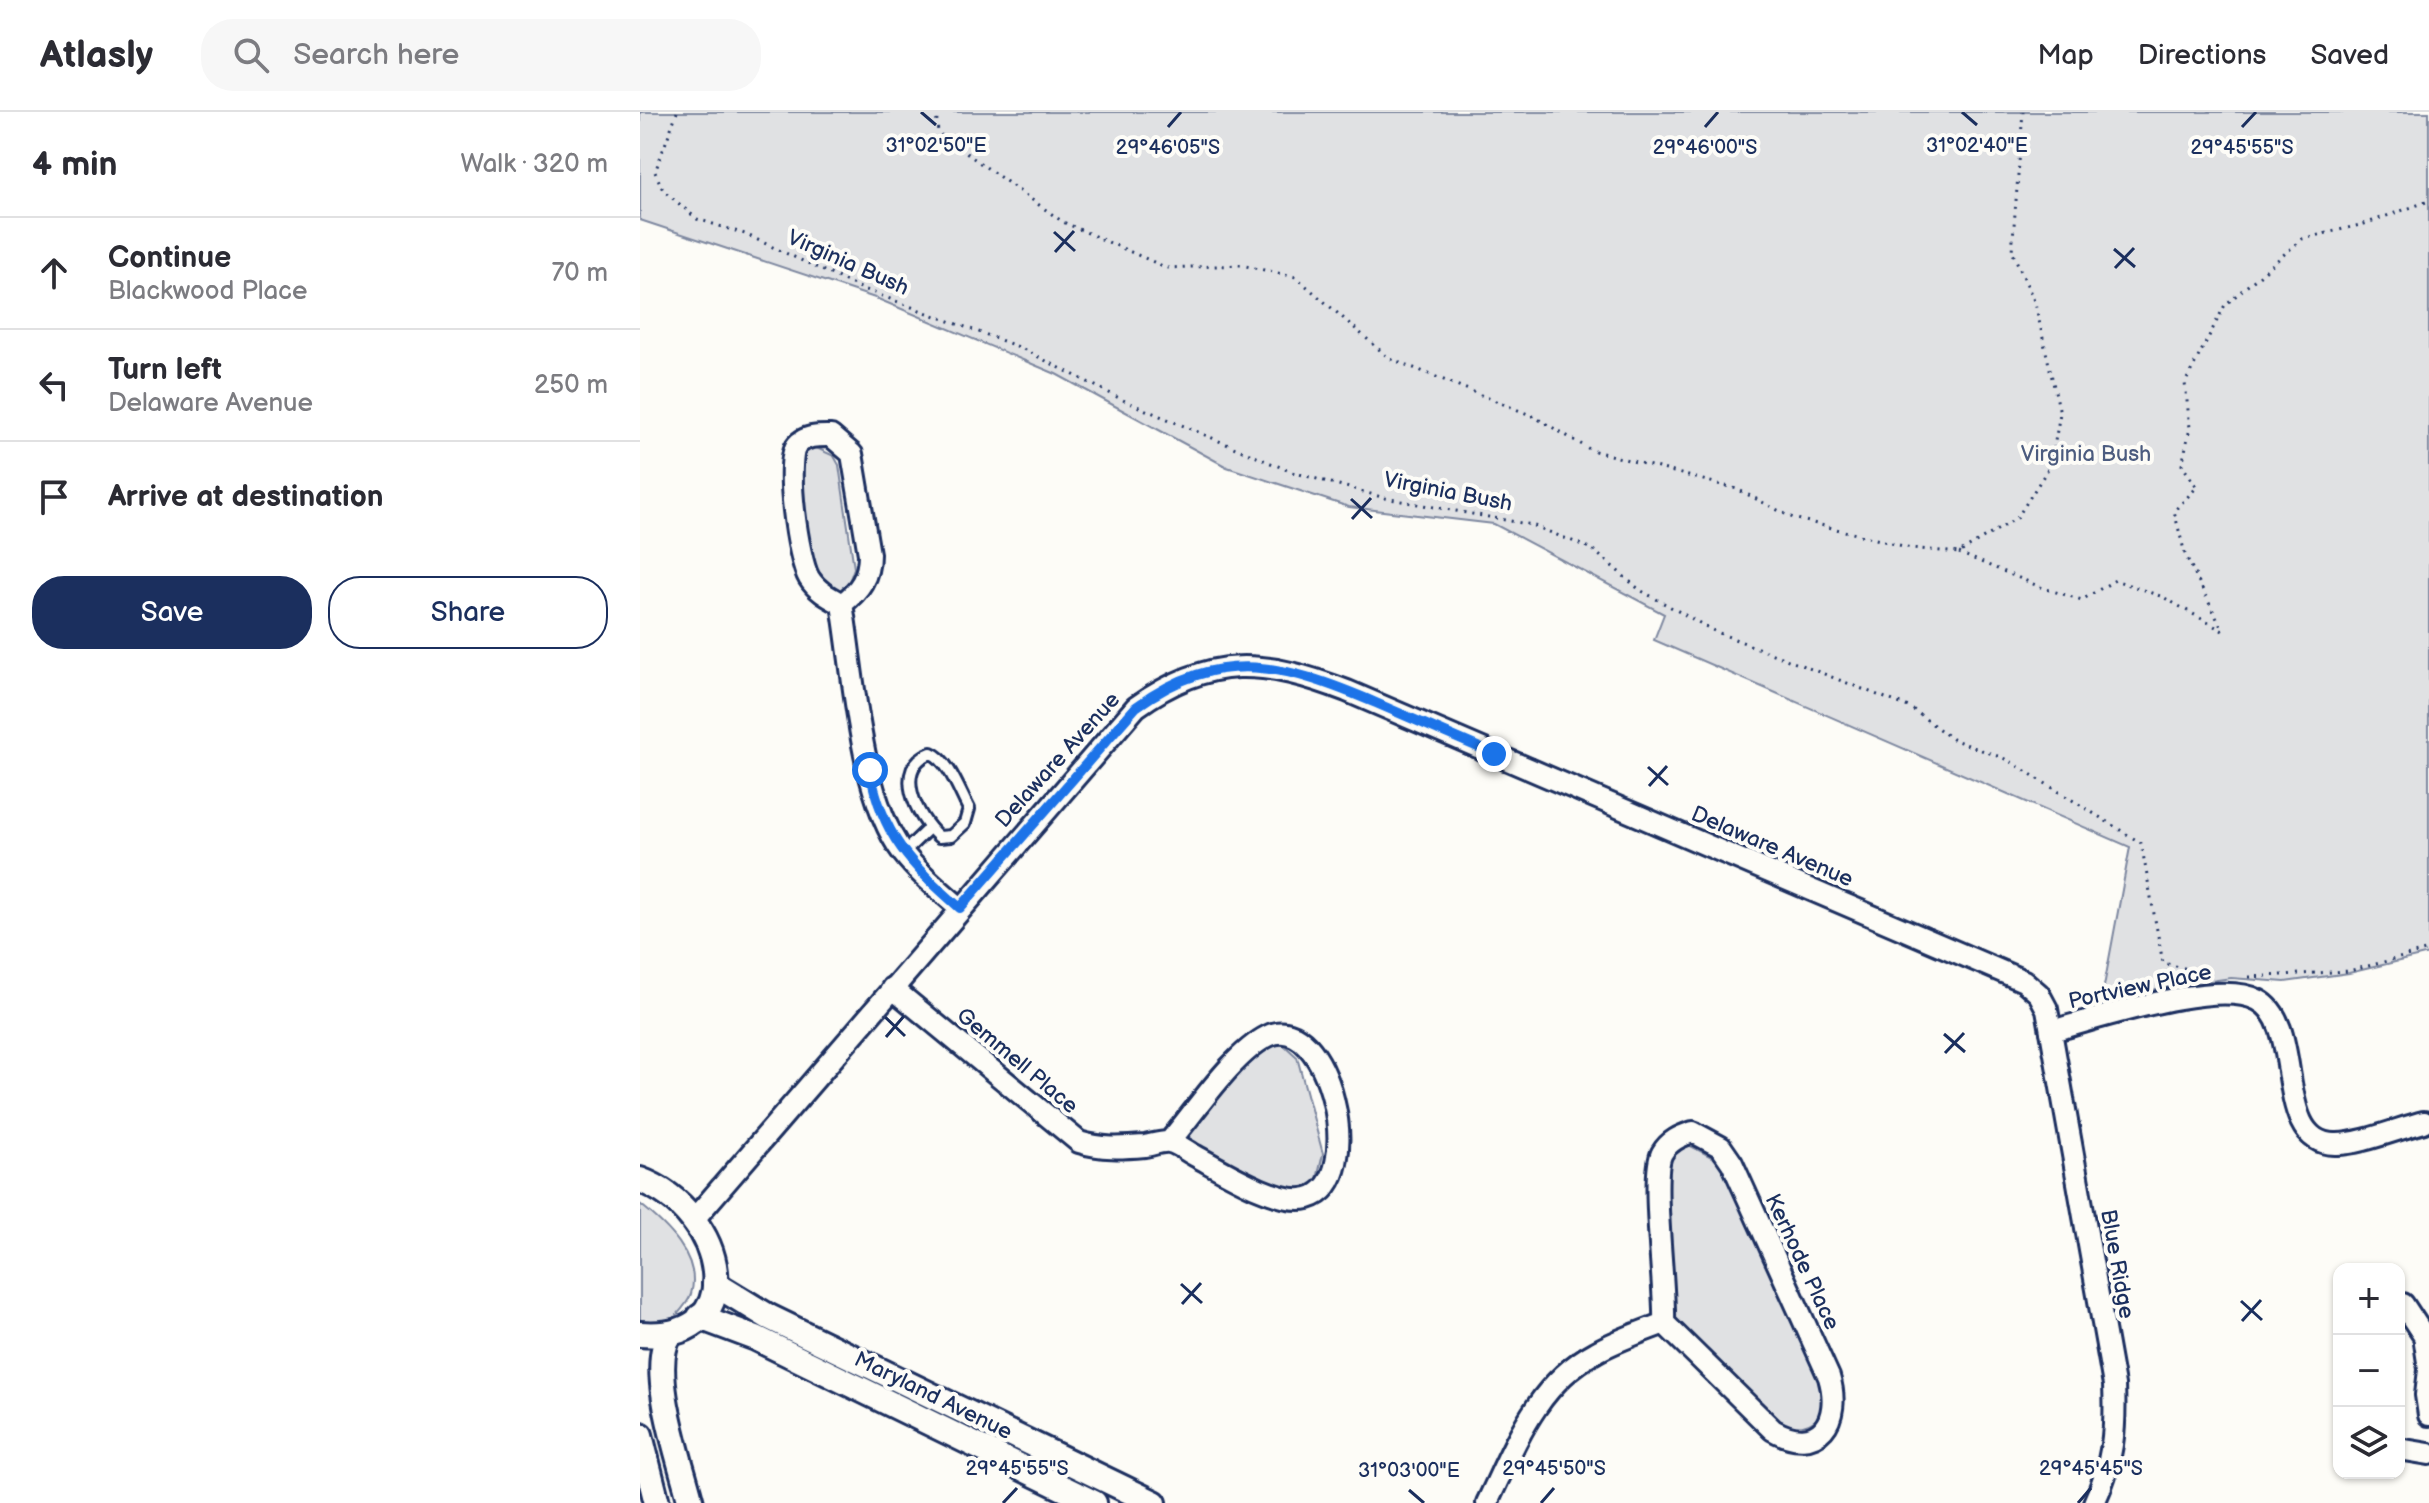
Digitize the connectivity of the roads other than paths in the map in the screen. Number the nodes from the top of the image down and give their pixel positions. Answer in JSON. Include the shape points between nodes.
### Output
{"nodes":[{"id":1,"x":842,"y":604,"type":"junction"},
{"id":2,"x":929,"y":828,"type":"junction"},
{"id":3,"x":903,"y":853,"type":"junction"},
{"id":4,"x":960,"y":908,"type":"junction"},
{"id":5,"x":892,"y":988,"type":"junction"},
{"id":6,"x":2051,"y":1031,"type":"junction"},
{"id":7,"x":2424,"y":1122,"type":"dead end"},
{"id":8,"x":1169,"y":1142,"type":"junction"},
{"id":9,"x":640,"y":1180,"type":"edge"},
{"id":10,"x":695,"y":1218,"type":"junction"},
{"id":11,"x":715,"y":1284,"type":"junction"},
{"id":12,"x":2405,"y":1307,"type":"edge"},
{"id":13,"x":700,"y":1317,"type":"junction"},
{"id":14,"x":1664,"y":1323,"type":"junction"},
{"id":15,"x":640,"y":1334,"type":"edge"},
{"id":16,"x":670,"y":1334,"type":"junction"},
{"id":17,"x":2429,"y":1370,"type":"edge"},
{"id":18,"x":2429,"y":1415,"type":"edge"},
{"id":19,"x":640,"y":1435,"type":"edge"},
{"id":20,"x":2405,"y":1450,"type":"edge"},
{"id":21,"x":2429,"y":1454,"type":"edge"},
{"id":22,"x":657,"y":1503,"type":"edge"},
{"id":23,"x":691,"y":1503,"type":"edge"},
{"id":24,"x":1094,"y":1503,"type":"edge"},
{"id":25,"x":1154,"y":1503,"type":"edge"},
{"id":26,"x":1487,"y":1503,"type":"edge"},
{"id":27,"x":2094,"y":1503,"type":"edge"}],
"edges":[{"from":1,"to":1,"type":"street","via":[[816,587],[804,564],[790,459],[809,437],[831,436],[843,443],[856,468],[869,569],[856,593]]},
{"from":1,"to":3,"type":"street","via":[[874,795],[881,818]]},
{"from":2,"to":2,"type":"lane","via":[[917,807],[911,773],[918,758],[931,753],[949,772],[969,816],[951,836],[939,837]]},
{"from":2,"to":3,"type":"lane"},
{"from":3,"to":4,"type":"street"},
{"from":4,"to":5,"type":"street","name":"Delaware Avenue"},
{"from":4,"to":6,"type":"street","name":"Delaware Avenue","via":[[1136,707],[1186,678],[1235,666],[1267,666],[1347,691],[2024,981],[2039,994]]},
{"from":5,"to":8,"type":"street","name":"Gemmell Place","via":[[1079,1142],[1101,1148]]},
{"from":5,"to":10,"type":"street","name":"Delaware Avenue"},
{"from":6,"to":7,"type":"street","name":"Portview Place","via":[[2204,993],[2244,995],[2271,1009],[2280,1022],[2300,1117],[2319,1142],[2337,1144]]},
{"from":6,"to":27,"type":"street","name":"Blue Ridge","via":[[2114,1385],[2114,1449]]},
{"from":8,"to":8,"type":"street","via":[[1267,1036],[1279,1031],[1299,1037],[1318,1059],[1329,1086],[1338,1156],[1321,1194],[1301,1200],[1278,1195]]},
{"from":9,"to":10,"type":"street"},
{"from":10,"to":11,"type":"street","via":[[713,1254]]},
{"from":11,"to":13,"type":"street"},
{"from":11,"to":25,"type":"street","name":"Maryland Avenue","via":[[769,1317]]},
{"from":12,"to":17,"type":"street","via":[[2424,1336]]},
{"from":13,"to":16,"type":"street"},
{"from":13,"to":24,"type":"street","name":"Maryland Avenue","via":[[756,1338]]},
{"from":14,"to":14,"type":"street","name":"Kerhode Place","via":[[1657,1168],[1670,1143],[1693,1132],[1721,1147],[1732,1163],[1829,1377],[1832,1418],[1808,1438],[1787,1438],[1757,1416]]},
{"from":14,"to":26,"type":"street","via":[[1598,1351],[1546,1391]]},
{"from":15,"to":16,"type":"street"},
{"from":16,"to":23,"type":"street","via":[[663,1344],[661,1370]]},
{"from":17,"to":18,"type":"street"},
{"from":19,"to":22,"type":"street"},
{"from":20,"to":21,"type":"street"}]}
